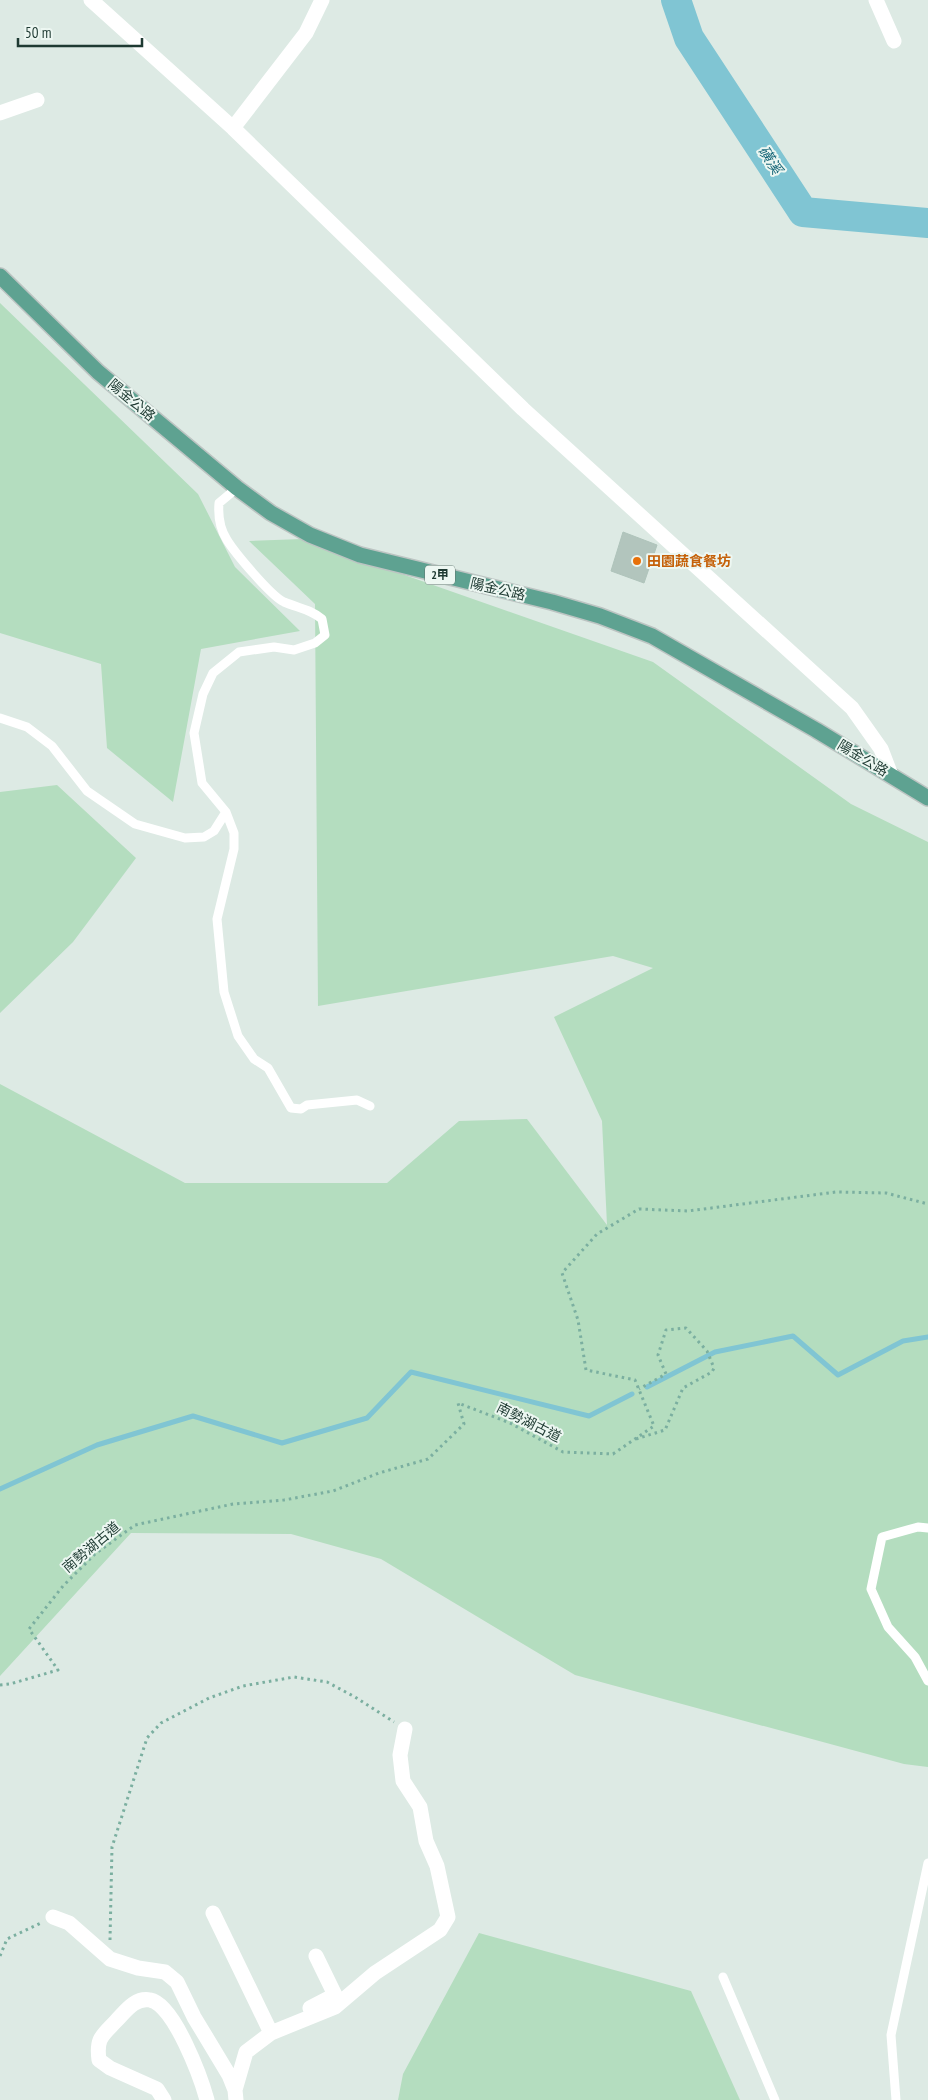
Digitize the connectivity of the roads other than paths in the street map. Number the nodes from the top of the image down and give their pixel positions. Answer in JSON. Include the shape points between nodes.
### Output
{"nodes":[{"id":1,"x":91,"y":0,"type":"edge"},
{"id":2,"x":322,"y":0,"type":"edge"},
{"id":3,"x":876,"y":0,"type":"edge"},
{"id":4,"x":894,"y":41,"type":"dead end"},
{"id":5,"x":37,"y":100,"type":"dead end"},
{"id":6,"x":0,"y":113,"type":"edge"},
{"id":7,"x":233,"y":128,"type":"junction"},
{"id":8,"x":0,"y":276,"type":"edge"},
{"id":9,"x":237,"y":488,"type":"junction"},
{"id":10,"x":0,"y":718,"type":"edge"},
{"id":11,"x":890,"y":775,"type":"junction"},
{"id":12,"x":928,"y":798,"type":"edge"},
{"id":13,"x":226,"y":812,"type":"junction"},
{"id":14,"x":370,"y":1106,"type":"dead end"},
{"id":15,"x":928,"y":1528,"type":"edge"},
{"id":16,"x":928,"y":1681,"type":"edge"},
{"id":17,"x":405,"y":1730,"type":"road end"},
{"id":18,"x":928,"y":1863,"type":"edge"},
{"id":19,"x":213,"y":1914,"type":"dead end"},
{"id":20,"x":53,"y":1917,"type":"road end"},
{"id":21,"x":316,"y":1956,"type":"dead end"},
{"id":22,"x":723,"y":1977,"type":"dead end"},
{"id":23,"x":296,"y":2022,"type":"junction"},
{"id":24,"x":271,"y":2033,"type":"junction"},
{"id":25,"x":236,"y":2095,"type":"edge"},
{"id":26,"x":164,"y":2100,"type":"edge"},
{"id":27,"x":207,"y":2100,"type":"edge"},
{"id":28,"x":775,"y":2100,"type":"edge"},
{"id":29,"x":896,"y":2100,"type":"edge"}],
"edges":[{"from":1,"to":7,"type":"street"},
{"from":2,"to":7,"type":"street","via":[[306,34]]},
{"from":3,"to":4,"type":"street"},
{"from":5,"to":6,"type":"street"},
{"from":7,"to":11,"type":"street","via":[[523,409],[852,708],[881,749]]},
{"from":8,"to":9,"type":"main road","name":"陽金公路","number":"2甲","via":[[98,372]]},
{"from":9,"to":11,"type":"main road","name":"陽金公路","number":"2甲","via":[[302,531],[360,555],[552,602],[652,636]]},
{"from":9,"to":13,"type":"lane","via":[[218,503],[218,516],[226,539],[244,563],[282,601],[306,608],[322,619],[325,635],[316,643],[294,650],[274,647],[239,652],[213,673],[203,694],[194,733],[202,782]]},
{"from":10,"to":13,"type":"lane","via":[[27,727],[52,746],[87,791],[134,824],[184,838],[204,837],[214,832]]},
{"from":11,"to":12,"type":"main road","name":"陽金公路","number":"2甲"},
{"from":13,"to":14,"type":"lane","via":[[234,833],[234,849],[217,919],[217,937],[224,992],[238,1036],[254,1059],[268,1068],[291,1108],[357,1100]]},
{"from":15,"to":16,"type":"lane","via":[[918,1527],[882,1538],[871,1589],[888,1627],[915,1658]]},
{"from":17,"to":23,"type":"street","via":[[400,1755],[403,1782],[420,1807],[426,1841],[437,1866],[448,1917],[440,1930],[375,1973],[334,2007]]},
{"from":18,"to":29,"type":"lane","via":[[891,2035]]},
{"from":19,"to":24,"type":"street"},
{"from":20,"to":25,"type":"street","via":[[69,1923],[110,1959],[165,1972],[177,1982],[229,2076]]},
{"from":21,"to":23,"type":"street","via":[[335,1995],[313,2005]]},
{"from":22,"to":28,"type":"lane"},
{"from":23,"to":24,"type":"street"},
{"from":24,"to":25,"type":"street","via":[[246,2052]]},
{"from":26,"to":27,"type":"street","via":[[157,2089],[99,2060],[97,2045],[101,2037],[130,2006],[140,2001],[151,2000],[166,2009],[199,2074]]}]}
